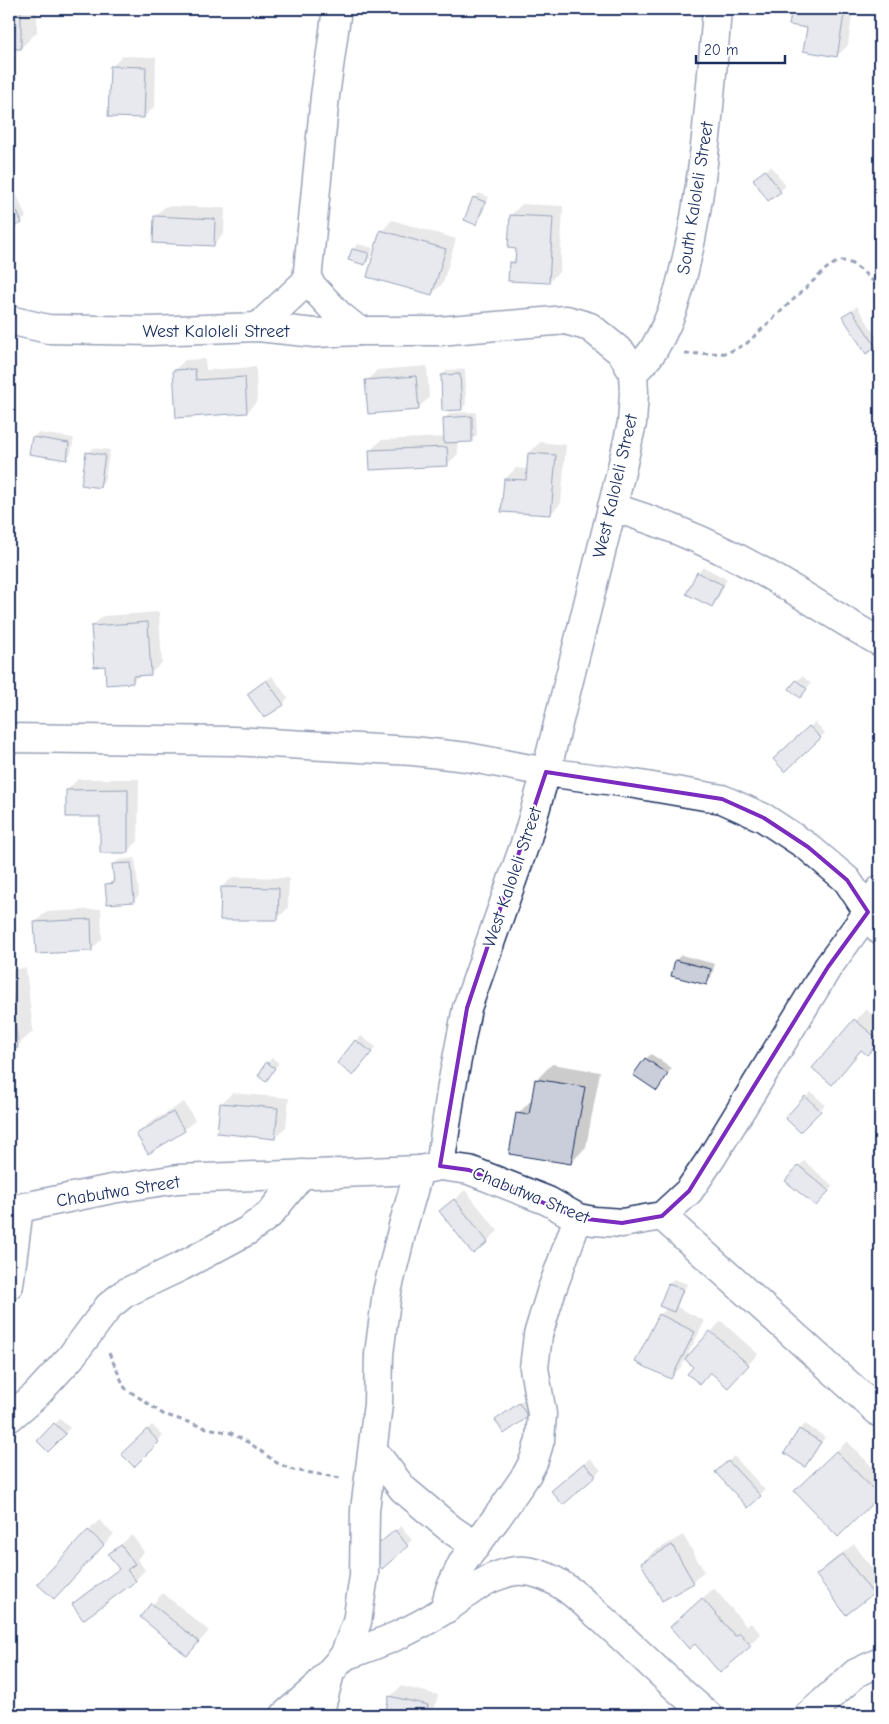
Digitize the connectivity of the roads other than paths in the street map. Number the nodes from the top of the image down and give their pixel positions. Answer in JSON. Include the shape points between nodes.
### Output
{"nodes":[{"id":1,"x":337,"y":9,"type":"edge"},
{"id":2,"x":717,"y":9,"type":"edge"},
{"id":3,"x":307,"y":281,"type":"junction"},
{"id":4,"x":9,"y":320,"type":"edge"},
{"id":5,"x":258,"y":327,"type":"junction"},
{"id":6,"x":359,"y":331,"type":"junction"},
{"id":7,"x":633,"y":373,"type":"junction"},
{"id":8,"x":612,"y":506,"type":"junction"},
{"id":9,"x":880,"y":642,"type":"edge"},
{"id":10,"x":9,"y":738,"type":"edge"},
{"id":11,"x":546,"y":772,"type":"junction"},
{"id":12,"x":876,"y":911,"type":"edge"},
{"id":13,"x":429,"y":1168,"type":"junction"},
{"id":14,"x":302,"y":1174,"type":"junction"},
{"id":15,"x":14,"y":1208,"type":"edge"},
{"id":16,"x":662,"y":1216,"type":"junction"},
{"id":17,"x":578,"y":1218,"type":"junction"},
{"id":18,"x":9,"y":1285,"type":"edge"},
{"id":19,"x":880,"y":1413,"type":"edge"},
{"id":20,"x":9,"y":1418,"type":"edge"},
{"id":21,"x":373,"y":1450,"type":"junction"},
{"id":22,"x":476,"y":1546,"type":"junction"},
{"id":23,"x":444,"y":1610,"type":"junction"},
{"id":24,"x":880,"y":1662,"type":"edge"},
{"id":25,"x":337,"y":1664,"type":"junction"},
{"id":26,"x":285,"y":1715,"type":"edge"},
{"id":27,"x":319,"y":1715,"type":"edge"},
{"id":28,"x":708,"y":1715,"type":"edge"},
{"id":29,"x":809,"y":1715,"type":"edge"}],
"edges":[{"from":1,"to":3,"type":"street"},
{"from":2,"to":7,"type":"street","name":"South Kaloleli Street","via":[[698,203],[676,303],[655,349]]},
{"from":3,"to":5,"type":"street"},
{"from":3,"to":6,"type":"street"},
{"from":4,"to":5,"type":"street","name":"West Kaloleli Street","via":[[48,329],[150,331]]},
{"from":5,"to":6,"type":"street","name":"West Kaloleli Street","via":[[315,333]]},
{"from":6,"to":7,"type":"street","name":"West Kaloleli Street","via":[[439,331],[566,320],[590,327],[622,353]]},
{"from":7,"to":8,"type":"street","name":"West Kaloleli Street","via":[[632,423]]},
{"from":8,"to":9,"type":"street","via":[[720,549],[779,580]]},
{"from":8,"to":11,"type":"street","name":"West Kaloleli Street"},
{"from":10,"to":11,"type":"street","via":[[233,741],[413,751]]},
{"from":11,"to":12,"type":"street","via":[[722,799],[764,818],[808,847],[847,880]]},
{"from":11,"to":13,"type":"street","name":"West Kaloleli Street","via":[[527,838],[467,1008],[452,1085]]},
{"from":12,"to":16,"type":"street","via":[[828,967],[689,1191]]},
{"from":13,"to":14,"type":"street","name":"Chabutwa Street"},
{"from":13,"to":17,"type":"street","name":"Chabutwa Street","via":[[468,1170],[548,1201]]},
{"from":13,"to":21,"type":"street","name":"West Kaloleli Street","via":[[402,1226],[387,1292]]},
{"from":14,"to":15,"type":"street","name":"Chabutwa Street","via":[[178,1179],[112,1188]]},
{"from":14,"to":20,"type":"street","via":[[284,1198],[254,1225],[196,1260],[125,1293],[109,1306],[70,1358],[35,1396]]},
{"from":15,"to":18,"type":"street"},
{"from":16,"to":17,"type":"street","name":"Chabutwa Street","via":[[622,1223]]},
{"from":16,"to":19,"type":"street"},
{"from":17,"to":22,"type":"street","via":[[538,1335],[534,1368],[542,1414],[534,1460]]},
{"from":21,"to":22,"type":"street","via":[[403,1490]]},
{"from":21,"to":25,"type":"street","name":"West Kaloleli Street","via":[[365,1510],[364,1576],[357,1622]]},
{"from":22,"to":23,"type":"street","via":[[463,1562]]},
{"from":23,"to":25,"type":"street","via":[[405,1634]]},
{"from":23,"to":28,"type":"street","via":[[490,1579],[514,1570],[540,1574],[567,1588]]},
{"from":24,"to":29,"type":"street","via":[[856,1673]]},
{"from":25,"to":26,"type":"street"},
{"from":25,"to":27,"type":"street","name":"West Kaloleli Street"}]}
